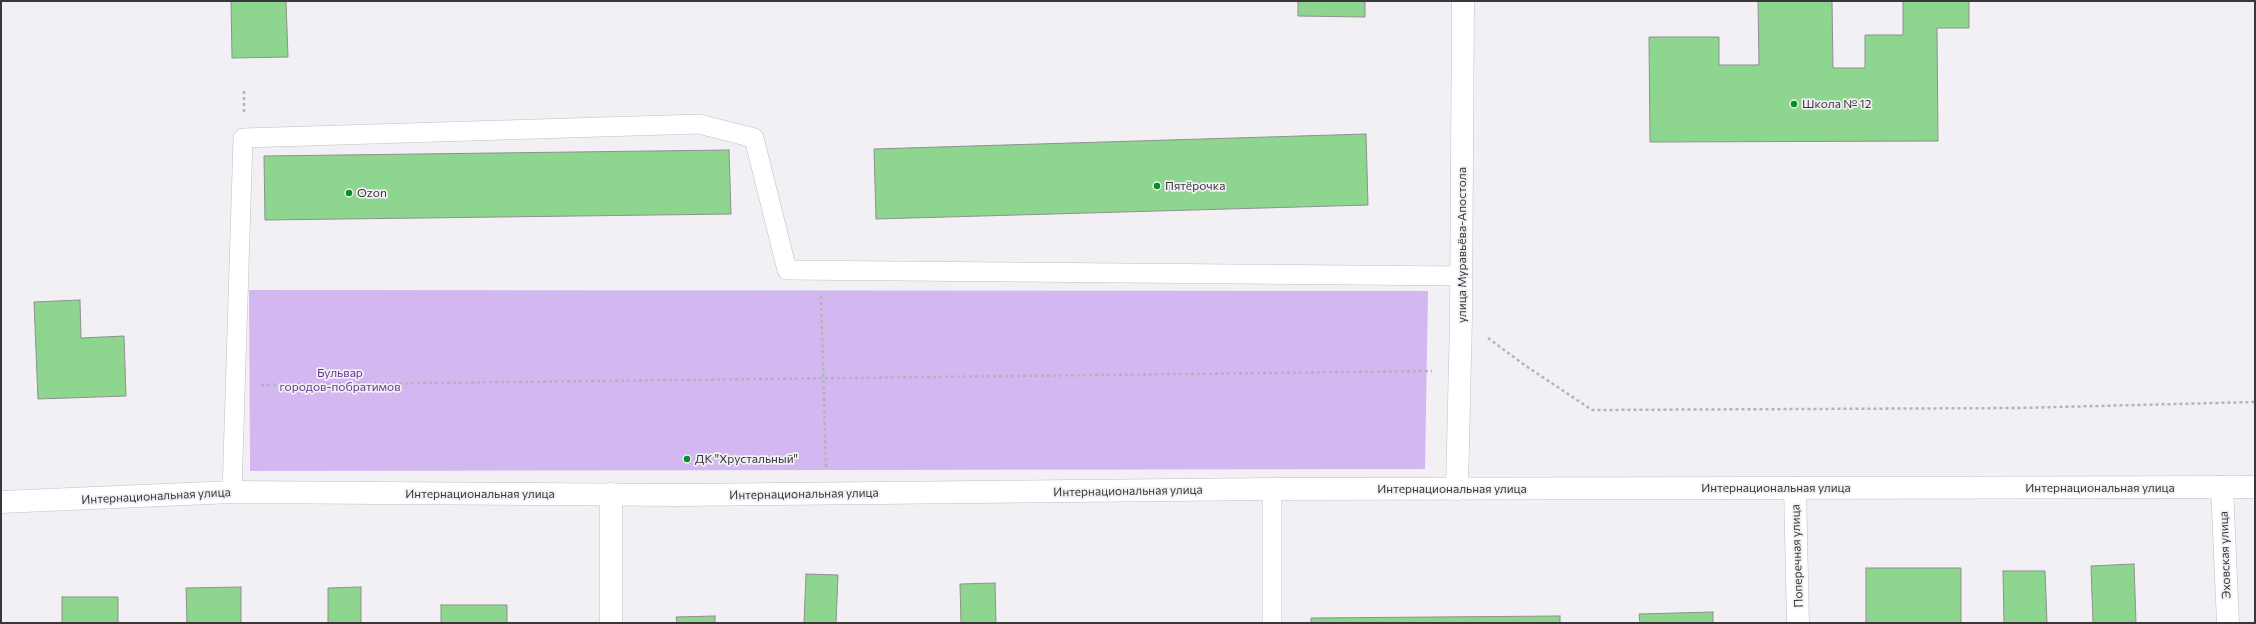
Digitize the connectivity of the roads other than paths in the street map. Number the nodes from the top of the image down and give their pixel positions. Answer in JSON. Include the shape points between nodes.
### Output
{"nodes":[{"id":1,"x":1463,"y":1,"type":"edge"},
{"id":2,"x":1462,"y":276,"type":"junction"},
{"id":3,"x":2222,"y":487,"type":"junction"},
{"id":4,"x":2255,"y":487,"type":"edge"},
{"id":5,"x":1795,"y":488,"type":"junction"},
{"id":6,"x":1272,"y":489,"type":"junction"},
{"id":7,"x":1457,"y":489,"type":"junction"},
{"id":8,"x":232,"y":492,"type":"junction"},
{"id":9,"x":611,"y":494,"type":"junction"},
{"id":10,"x":1,"y":502,"type":"edge"},
{"id":11,"x":611,"y":623,"type":"edge"},
{"id":12,"x":1272,"y":623,"type":"edge"},
{"id":13,"x":1798,"y":623,"type":"edge"},
{"id":14,"x":2228,"y":623,"type":"edge"}],
"edges":[{"from":1,"to":2,"type":"main road","name":"улица Муравьёва-Апостола"},
{"from":2,"to":7,"type":"main road","name":"улица Муравьёва-Апостола"},
{"from":2,"to":8,"type":"lane","via":[[788,270],[754,138],[699,124],[243,138]]},
{"from":3,"to":4,"type":"main road","name":"Интернациональная улица"},
{"from":3,"to":5,"type":"main road","name":"Интернациональная улица"},
{"from":3,"to":14,"type":"main road","name":"Эховская улица"},
{"from":5,"to":7,"type":"main road","name":"Интернациональная улица"},
{"from":5,"to":13,"type":"main road","name":"Поперечная улица"},
{"from":6,"to":7,"type":"main road","name":"Интернациональная улица"},
{"from":6,"to":9,"type":"main road","name":"Интернациональная улица"},
{"from":6,"to":12,"type":"lane"},
{"from":8,"to":9,"type":"main road","name":"Интернациональная улица"},
{"from":8,"to":10,"type":"main road","name":"Интернациональная улица"},
{"from":9,"to":11,"type":"main road"}]}
